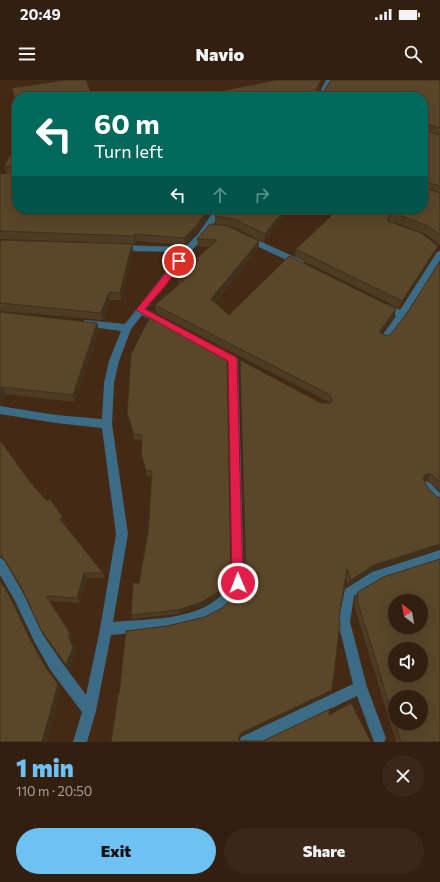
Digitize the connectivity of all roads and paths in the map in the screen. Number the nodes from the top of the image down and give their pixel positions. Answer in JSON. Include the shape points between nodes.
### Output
{"nodes":[{"id":1,"x":329,"y":80,"type":"edge"},
{"id":2,"x":323,"y":92,"type":"edge"},
{"id":3,"x":217,"y":214,"type":"edge"},
{"id":4,"x":241,"y":235,"type":"edge"},
{"id":5,"x":109,"y":248,"type":"edge"},
{"id":6,"x":188,"y":250,"type":"junction"},
{"id":7,"x":440,"y":254,"type":"edge"},
{"id":8,"x":309,"y":268,"type":"edge"},
{"id":9,"x":374,"y":301,"type":"edge"},
{"id":10,"x":140,"y":310,"type":"junction"},
{"id":11,"x":402,"y":315,"type":"junction"},
{"id":12,"x":79,"y":323,"type":"edge"},
{"id":13,"x":173,"y":327,"type":"edge"},
{"id":14,"x":126,"y":328,"type":"junction"},
{"id":15,"x":384,"y":339,"type":"edge"},
{"id":16,"x":233,"y":359,"type":"dead end"},
{"id":17,"x":0,"y":410,"type":"edge"},
{"id":18,"x":107,"y":424,"type":"junction"},
{"id":19,"x":426,"y":486,"type":"edge"},
{"id":20,"x":440,"y":500,"type":"edge"},
{"id":21,"x":440,"y":556,"type":"edge"},
{"id":22,"x":0,"y":564,"type":"edge"},
{"id":23,"x":106,"y":629,"type":"junction"},
{"id":24,"x":360,"y":687,"type":"junction"},
{"id":25,"x":89,"y":711,"type":"junction"},
{"id":26,"x":379,"y":738,"type":"dead end"},
{"id":27,"x":80,"y":742,"type":"edge"},
{"id":28,"x":246,"y":742,"type":"edge"}],
"edges":[{"from":1,"to":2,"type":"street"},
{"from":3,"to":6,"type":"street","via":[[211,227]]},
{"from":4,"to":8,"type":"street"},
{"from":5,"to":6,"type":"street"},
{"from":6,"to":10,"type":"street"},
{"from":7,"to":11,"type":"street"},
{"from":9,"to":11,"type":"street"},
{"from":10,"to":13,"type":"street"},
{"from":10,"to":14,"type":"street"},
{"from":11,"to":15,"type":"street"},
{"from":12,"to":14,"type":"street"},
{"from":14,"to":18,"type":"street","via":[[109,383]]},
{"from":16,"to":23,"type":"street","via":[[238,583],[226,599],[214,609],[186,620]]},
{"from":17,"to":18,"type":"street"},
{"from":18,"to":23,"type":"street","via":[[122,534]]},
{"from":19,"to":20,"type":"street"},
{"from":21,"to":24,"type":"street","via":[[376,576],[348,594],[344,622]]},
{"from":22,"to":25,"type":"street","via":[[39,639]]},
{"from":23,"to":25,"type":"street"},
{"from":24,"to":26,"type":"street"},
{"from":24,"to":28,"type":"street"},
{"from":25,"to":27,"type":"street"}]}
